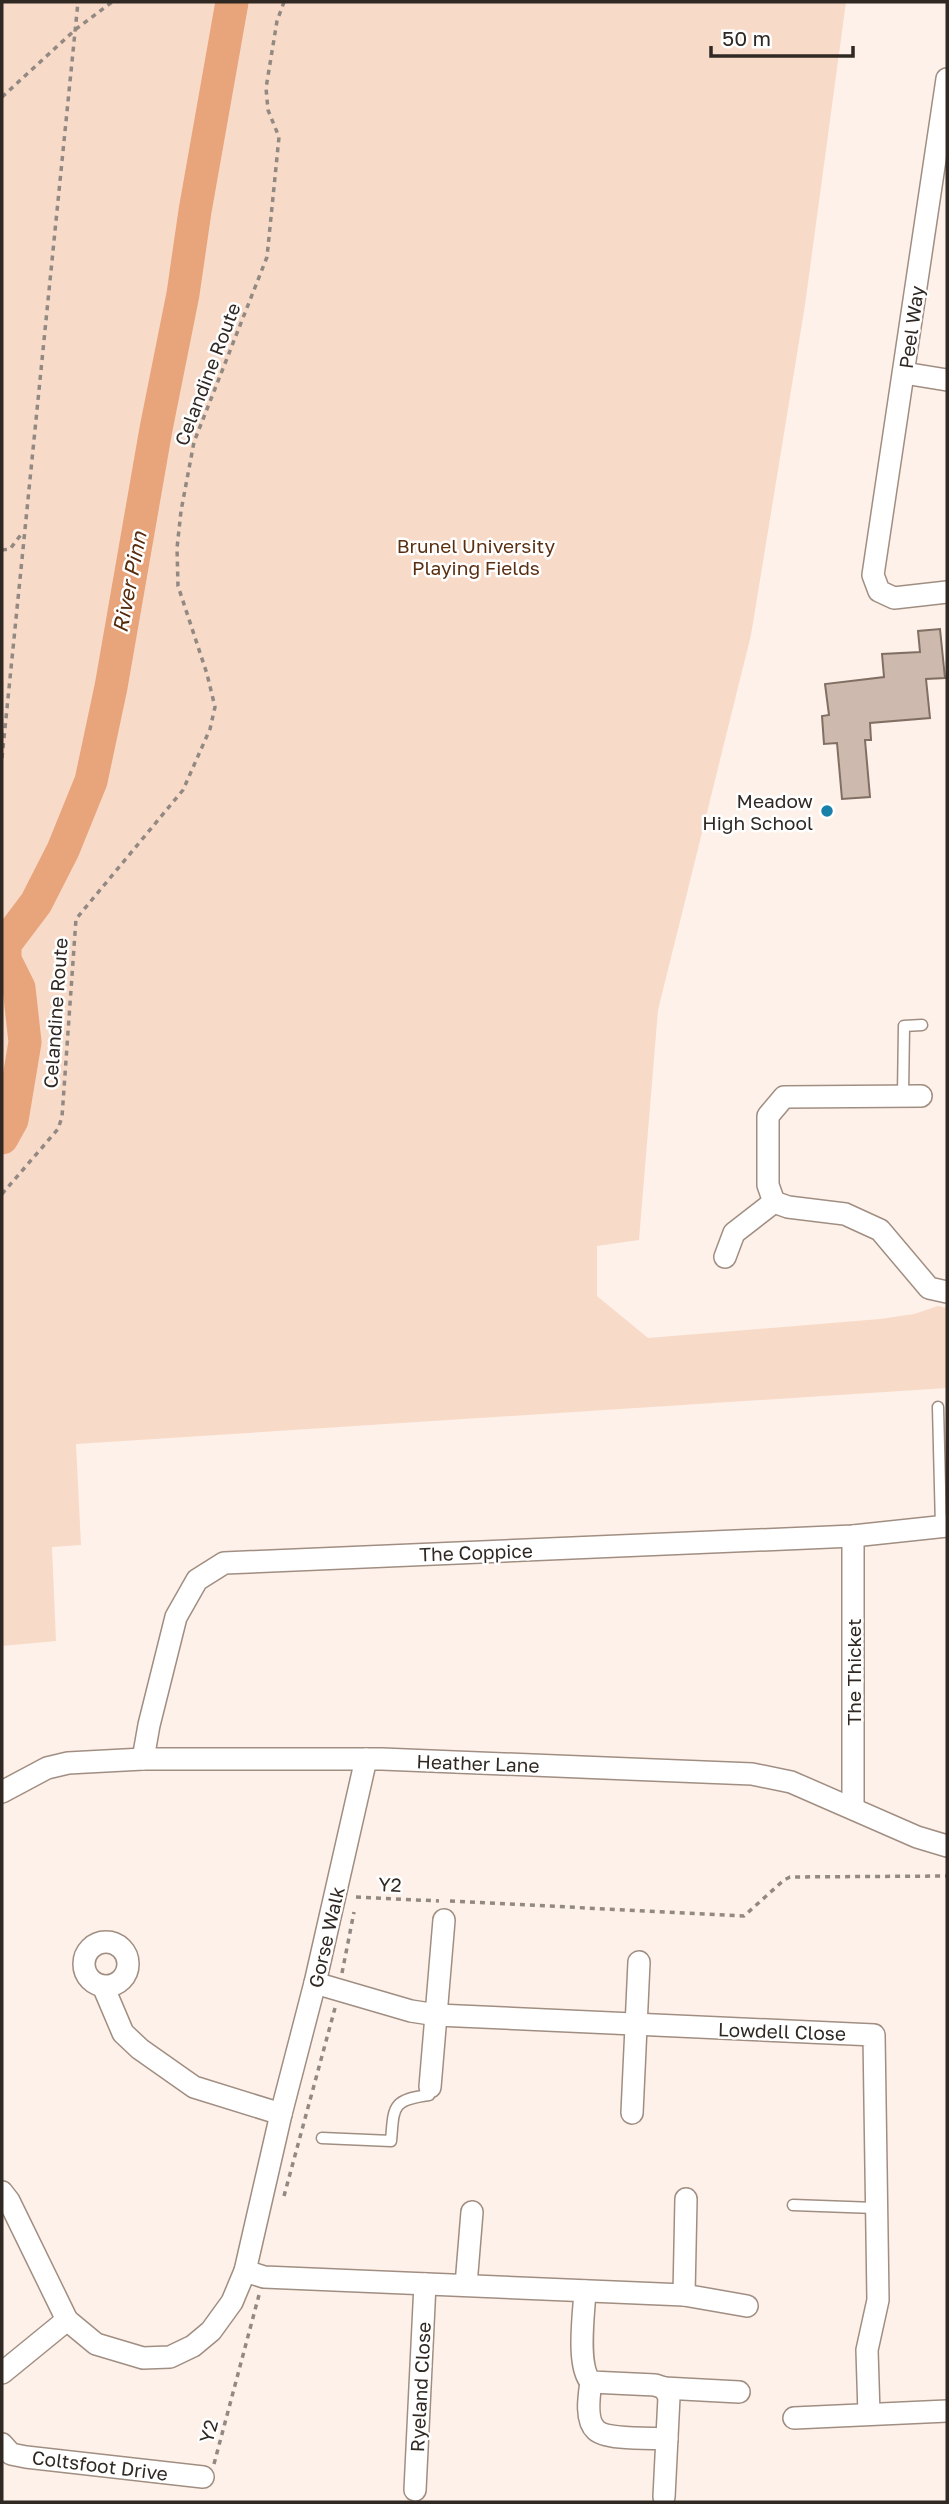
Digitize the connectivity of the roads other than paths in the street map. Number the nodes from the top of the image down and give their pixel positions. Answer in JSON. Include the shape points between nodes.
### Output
{"nodes":[{"id":1,"x":947,"y":79,"type":"edge"},
{"id":2,"x":941,"y":153,"type":"edge"},
{"id":3,"x":904,"y":373,"type":"junction"},
{"id":4,"x":947,"y":380,"type":"edge"},
{"id":5,"x":947,"y":593,"type":"edge"},
{"id":6,"x":922,"y":1025,"type":"dead end"},
{"id":7,"x":912,"y":1095,"type":"joint"},
{"id":8,"x":774,"y":1202,"type":"junction"},
{"id":9,"x":725,"y":1258,"type":"dead end"},
{"id":10,"x":947,"y":1292,"type":"edge"},
{"id":11,"x":938,"y":1407,"type":"dead end"},
{"id":12,"x":944,"y":1527,"type":"edge"},
{"id":13,"x":853,"y":1536,"type":"junction"},
{"id":14,"x":143,"y":1759,"type":"junction"},
{"id":15,"x":366,"y":1759,"type":"junction"},
{"id":16,"x":2,"y":1792,"type":"edge"},
{"id":17,"x":853,"y":1808,"type":"junction"},
{"id":18,"x":947,"y":1846,"type":"edge"},
{"id":19,"x":444,"y":1920,"type":"dead end"},
{"id":20,"x":639,"y":1962,"type":"dead end"},
{"id":21,"x":315,"y":1983,"type":"junction"},
{"id":22,"x":103,"y":1986,"type":"dead end"},
{"id":23,"x":437,"y":2015,"type":"junction"},
{"id":24,"x":635,"y":2025,"type":"junction"},
{"id":25,"x":430,"y":2087,"type":"joint"},
{"id":26,"x":632,"y":2113,"type":"dead end"},
{"id":27,"x":281,"y":2114,"type":"junction"},
{"id":28,"x":322,"y":2138,"type":"dead end"},
{"id":29,"x":2,"y":2192,"type":"edge"},
{"id":30,"x":686,"y":2199,"type":"dead end"},
{"id":31,"x":793,"y":2205,"type":"dead end"},
{"id":32,"x":875,"y":2208,"type":"junction"},
{"id":33,"x":472,"y":2212,"type":"dead end"},
{"id":34,"x":254,"y":2274,"type":"junction"},
{"id":35,"x":425,"y":2284,"type":"junction"},
{"id":36,"x":466,"y":2285,"type":"junction"},
{"id":37,"x":585,"y":2291,"type":"junction"},
{"id":38,"x":684,"y":2295,"type":"junction"},
{"id":39,"x":747,"y":2306,"type":"dead end"},
{"id":40,"x":67,"y":2320,"type":"junction"},
{"id":41,"x":2,"y":2373,"type":"edge"},
{"id":42,"x":591,"y":2382,"type":"junction"},
{"id":43,"x":664,"y":2388,"type":"junction"},
{"id":44,"x":739,"y":2392,"type":"dead end"},
{"id":45,"x":947,"y":2411,"type":"edge"},
{"id":46,"x":869,"y":2414,"type":"junction"},
{"id":47,"x":794,"y":2418,"type":"dead end"},
{"id":48,"x":667,"y":2439,"type":"junction"},
{"id":49,"x":2,"y":2444,"type":"edge"},
{"id":50,"x":207,"y":2476,"type":"road end"},
{"id":51,"x":415,"y":2490,"type":"dead end"},
{"id":52,"x":664,"y":2497,"type":"dead end"}],
"edges":[{"from":1,"to":2,"type":"street","name":"Peel Way"},
{"from":2,"to":3,"type":"street","name":"Peel Way"},
{"from":3,"to":4,"type":"street"},
{"from":3,"to":5,"type":"street","name":"Peel Way","via":[[873,575],[879,591],[894,597]]},
{"from":6,"to":7,"type":"lane","via":[[904,1026]]},
{"from":7,"to":8,"type":"street","via":[[784,1097],[768,1116],[768,1185]]},
{"from":8,"to":9,"type":"street","via":[[734,1233]]},
{"from":8,"to":10,"type":"street","via":[[845,1214],[880,1230],[929,1288]]},
{"from":11,"to":12,"type":"lane"},
{"from":12,"to":13,"type":"street","name":"The Coppice"},
{"from":13,"to":14,"type":"street","name":"The Coppice","via":[[224,1563],[197,1580],[176,1617]]},
{"from":13,"to":17,"type":"street","name":"The Thicket"},
{"from":14,"to":15,"type":"street","name":"Heather Lane"},
{"from":14,"to":16,"type":"street","name":"Heather Lane","via":[[68,1763],[47,1768]]},
{"from":15,"to":17,"type":"street","name":"Heather Lane","via":[[751,1774],[791,1782]]},
{"from":15,"to":21,"type":"street","name":"Gorse Walk"},
{"from":17,"to":18,"type":"street","name":"Heather Lane"},
{"from":19,"to":23,"type":"street"},
{"from":20,"to":24,"type":"street"},
{"from":21,"to":23,"type":"street","name":"Lowdell Close"},
{"from":21,"to":27,"type":"street","name":"Gorse Walk"},
{"from":22,"to":27,"type":"street","via":[[123,2033],[140,2049],[194,2087]]},
{"from":23,"to":24,"type":"street","name":"Lowdell Close"},
{"from":23,"to":25,"type":"street"},
{"from":24,"to":26,"type":"street"},
{"from":24,"to":32,"type":"street","name":"Lowdell Close","via":[[874,2035]]},
{"from":25,"to":28,"type":"lane","via":[[429,2095],[400,2102],[391,2141]]},
{"from":27,"to":34,"type":"street","name":"Gorse Walk"},
{"from":29,"to":40,"type":"street"},
{"from":30,"to":38,"type":"street"},
{"from":31,"to":32,"type":"lane"},
{"from":32,"to":46,"type":"street","name":"Lowdell Close","via":[[878,2300],[867,2350]]},
{"from":33,"to":36,"type":"street"},
{"from":34,"to":35,"type":"street"},
{"from":34,"to":40,"type":"street","name":"Gorse Walk","via":[[211,2331],[170,2357],[143,2358],[96,2344]]},
{"from":35,"to":36,"type":"street"},
{"from":35,"to":51,"type":"street","name":"Ryeland Close"},
{"from":36,"to":37,"type":"street"},
{"from":37,"to":38,"type":"street"},
{"from":37,"to":42,"type":"street","via":[[583,2365]]},
{"from":38,"to":39,"type":"street"},
{"from":40,"to":41,"type":"street"},
{"from":42,"to":43,"type":"street"},
{"from":42,"to":48,"type":"street","via":[[590,2418],[595,2430],[604,2435]]},
{"from":43,"to":44,"type":"street"},
{"from":43,"to":48,"type":"street"},
{"from":45,"to":46,"type":"street"},
{"from":46,"to":47,"type":"street"},
{"from":48,"to":52,"type":"street"},
{"from":49,"to":50,"type":"street","name":"Coltsfoot Drive","via":[[11,2454],[26,2457]]}]}
